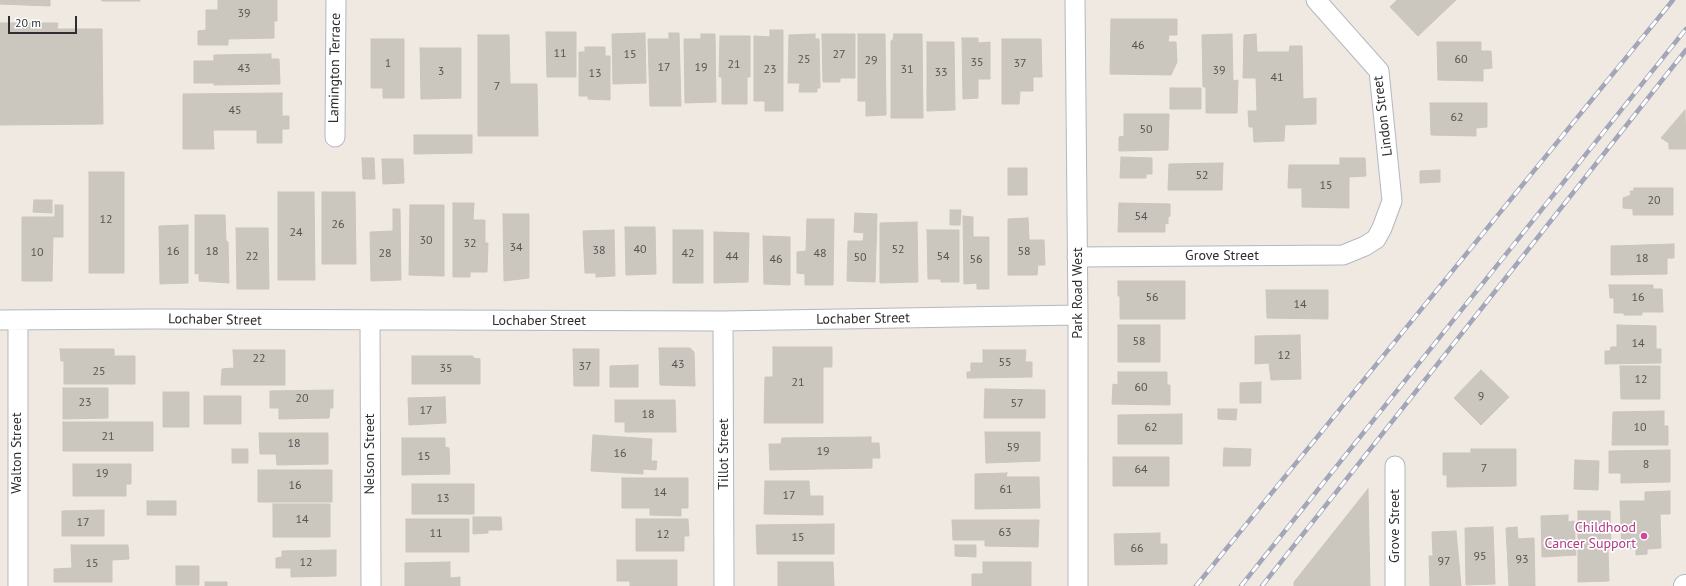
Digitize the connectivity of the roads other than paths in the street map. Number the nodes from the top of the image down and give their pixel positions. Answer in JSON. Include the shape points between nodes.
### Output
{"nodes":[{"id":1,"x":336,"y":0,"type":"edge"},
{"id":2,"x":1075,"y":0,"type":"edge"},
{"id":3,"x":1316,"y":0,"type":"edge"},
{"id":4,"x":335,"y":137,"type":"dead end"},
{"id":5,"x":1365,"y":246,"type":"joint"},
{"id":6,"x":1077,"y":257,"type":"junction"},
{"id":7,"x":1078,"y":315,"type":"junction"},
{"id":8,"x":9,"y":320,"type":"edge"},
{"id":9,"x":370,"y":321,"type":"junction"},
{"id":10,"x":723,"y":321,"type":"junction"},
{"id":11,"x":1395,"y":466,"type":"dead end"},
{"id":12,"x":18,"y":586,"type":"edge"},
{"id":13,"x":371,"y":586,"type":"edge"},
{"id":14,"x":724,"y":586,"type":"edge"},
{"id":15,"x":1078,"y":586,"type":"edge"},
{"id":16,"x":1395,"y":586,"type":"edge"}],
"edges":[{"from":1,"to":4,"type":"street","name":"Lamington Terrace"},
{"from":2,"to":6,"type":"street","name":"Park Road West"},
{"from":3,"to":5,"type":"street","name":"Lindon Street","via":[[1379,71],[1392,201],[1376,239]]},
{"from":5,"to":6,"type":"street","name":"Grove Street","via":[[1343,255]]},
{"from":6,"to":7,"type":"street","name":"Park Road West"},
{"from":7,"to":10,"type":"street","name":"Lochaber Street"},
{"from":7,"to":15,"type":"street","name":"Park Road West"},
{"from":8,"to":9,"type":"street","name":"Lochaber Street"},
{"from":8,"to":12,"type":"street","name":"Walton Street","via":[[17,339]]},
{"from":9,"to":10,"type":"street","name":"Lochaber Street"},
{"from":9,"to":13,"type":"street","name":"Nelson Street"},
{"from":10,"to":14,"type":"street","name":"Tillot Street"},
{"from":11,"to":16,"type":"street","name":"Grove Street"}]}
